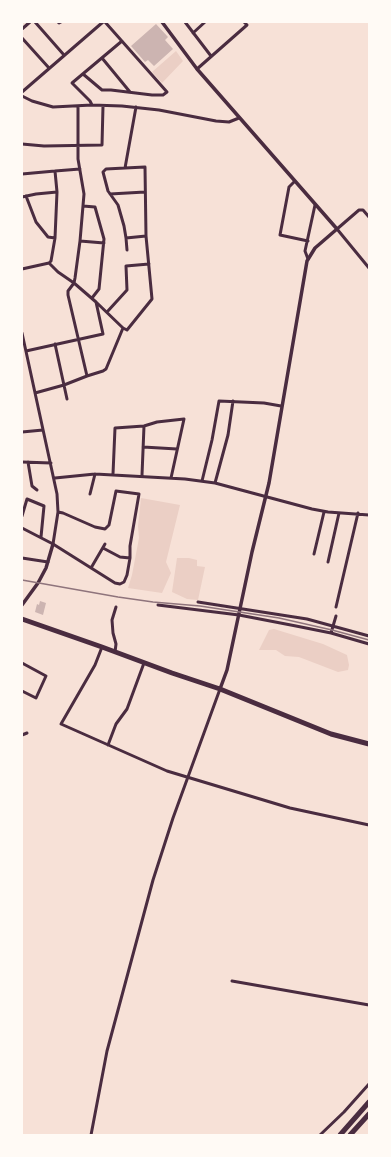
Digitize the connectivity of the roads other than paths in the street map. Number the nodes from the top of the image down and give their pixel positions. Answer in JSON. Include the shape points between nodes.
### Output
{"nodes":[{"id":1,"x":30,"y":22,"type":"edge"},
{"id":2,"x":35,"y":22,"type":"edge"},
{"id":3,"x":104,"y":22,"type":"edge"},
{"id":4,"x":162,"y":22,"type":"edge"},
{"id":5,"x":185,"y":22,"type":"edge"},
{"id":6,"x":205,"y":22,"type":"edge"},
{"id":7,"x":244,"y":22,"type":"edge"},
{"id":8,"x":22,"y":29,"type":"edge"},
{"id":9,"x":193,"y":33,"type":"junction"},
{"id":10,"x":22,"y":38,"type":"edge"},
{"id":11,"x":122,"y":41,"type":"junction"},
{"id":12,"x":64,"y":55,"type":"junction"},
{"id":13,"x":211,"y":56,"type":"junction"},
{"id":14,"x":102,"y":58,"type":"junction"},
{"id":15,"x":49,"y":68,"type":"junction"},
{"id":16,"x":196,"y":69,"type":"junction"},
{"id":17,"x":84,"y":74,"type":"junction"},
{"id":18,"x":22,"y":92,"type":"edge"},
{"id":19,"x":130,"y":92,"type":"junction"},
{"id":20,"x":22,"y":96,"type":"edge"},
{"id":21,"x":92,"y":105,"type":"junction"},
{"id":22,"x":78,"y":106,"type":"junction"},
{"id":23,"x":103,"y":106,"type":"junction"},
{"id":24,"x":136,"y":107,"type":"junction"},
{"id":25,"x":238,"y":118,"type":"junction"},
{"id":26,"x":22,"y":144,"type":"edge"},
{"id":27,"x":78,"y":145,"type":"junction"},
{"id":28,"x":125,"y":168,"type":"junction"},
{"id":29,"x":80,"y":169,"type":"junction"},
{"id":30,"x":55,"y":171,"type":"junction"},
{"id":31,"x":22,"y":174,"type":"edge"},
{"id":32,"x":294,"y":182,"type":"junction"},
{"id":33,"x":57,"y":192,"type":"junction"},
{"id":34,"x":145,"y":192,"type":"junction"},
{"id":35,"x":110,"y":194,"type":"junction"},
{"id":36,"x":26,"y":196,"type":"junction"},
{"id":37,"x":22,"y":197,"type":"edge"},
{"id":38,"x":316,"y":205,"type":"junction"},
{"id":39,"x":83,"y":206,"type":"junction"},
{"id":40,"x":369,"y":217,"type":"edge"},
{"id":41,"x":337,"y":229,"type":"junction"},
{"id":42,"x":146,"y":236,"type":"junction"},
{"id":43,"x":55,"y":238,"type":"junction"},
{"id":44,"x":126,"y":238,"type":"junction"},
{"id":45,"x":80,"y":241,"type":"junction"},
{"id":46,"x":308,"y":241,"type":"junction"},
{"id":47,"x":104,"y":243,"type":"junction"},
{"id":48,"x":127,"y":250,"type":"dead end"},
{"id":49,"x":308,"y":259,"type":"junction"},
{"id":50,"x":49,"y":263,"type":"junction"},
{"id":51,"x":149,"y":264,"type":"junction"},
{"id":52,"x":369,"y":268,"type":"edge"},
{"id":53,"x":22,"y":269,"type":"edge"},
{"id":54,"x":74,"y":283,"type":"junction"},
{"id":55,"x":92,"y":298,"type":"junction"},
{"id":56,"x":96,"y":302,"type":"junction"},
{"id":57,"x":107,"y":312,"type":"junction"},
{"id":58,"x":123,"y":328,"type":"junction"},
{"id":59,"x":22,"y":333,"type":"edge"},
{"id":60,"x":78,"y":339,"type":"junction"},
{"id":61,"x":54,"y":344,"type":"junction"},
{"id":62,"x":26,"y":351,"type":"junction"},
{"id":63,"x":28,"y":358,"type":"junction"},
{"id":64,"x":22,"y":359,"type":"edge"},
{"id":65,"x":87,"y":376,"type":"junction"},
{"id":66,"x":64,"y":385,"type":"junction"},
{"id":67,"x":35,"y":393,"type":"junction"},
{"id":68,"x":67,"y":399,"type":"dead end"},
{"id":69,"x":233,"y":401,"type":"junction"},
{"id":70,"x":281,"y":406,"type":"junction"},
{"id":71,"x":144,"y":426,"type":"junction"},
{"id":72,"x":43,"y":430,"type":"junction"},
{"id":73,"x":22,"y":432,"type":"edge"},
{"id":74,"x":143,"y":447,"type":"junction"},
{"id":75,"x":177,"y":450,"type":"junction"},
{"id":76,"x":22,"y":462,"type":"edge"},
{"id":77,"x":28,"y":462,"type":"junction"},
{"id":78,"x":51,"y":463,"type":"junction"},
{"id":79,"x":95,"y":474,"type":"junction"},
{"id":80,"x":113,"y":474,"type":"junction"},
{"id":81,"x":142,"y":476,"type":"junction"},
{"id":82,"x":54,"y":478,"type":"junction"},
{"id":83,"x":171,"y":478,"type":"junction"},
{"id":84,"x":202,"y":481,"type":"junction"},
{"id":85,"x":215,"y":483,"type":"junction"},
{"id":86,"x":37,"y":490,"type":"dead end"},
{"id":87,"x":90,"y":494,"type":"dead end"},
{"id":88,"x":266,"y":497,"type":"junction"},
{"id":89,"x":58,"y":512,"type":"junction"},
{"id":90,"x":324,"y":512,"type":"junction"},
{"id":91,"x":339,"y":513,"type":"junction"},
{"id":92,"x":358,"y":514,"type":"junction"},
{"id":93,"x":369,"y":515,"type":"edge"},
{"id":94,"x":22,"y":516,"type":"edge"},
{"id":95,"x":22,"y":528,"type":"edge"},
{"id":96,"x":41,"y":537,"type":"junction"},
{"id":97,"x":53,"y":544,"type":"junction"},
{"id":98,"x":314,"y":554,"type":"dead end"},
{"id":99,"x":22,"y":558,"type":"edge"},
{"id":100,"x":130,"y":558,"type":"junction"},
{"id":101,"x":48,"y":562,"type":"junction"},
{"id":102,"x":328,"y":562,"type":"dead end"},
{"id":103,"x":91,"y":568,"type":"junction"},
{"id":104,"x":198,"y":602,"type":"dead end"},
{"id":105,"x":22,"y":605,"type":"edge"},
{"id":106,"x":158,"y":605,"type":"dead end"},
{"id":107,"x":116,"y":607,"type":"dead end"},
{"id":108,"x":336,"y":607,"type":"dead end"},
{"id":109,"x":241,"y":609,"type":"junction"},
{"id":110,"x":239,"y":615,"type":"junction"},
{"id":111,"x":336,"y":616,"type":"dead end"},
{"id":112,"x":22,"y":619,"type":"edge"},
{"id":113,"x":333,"y":625,"type":"junction"},
{"id":114,"x":331,"y":633,"type":"junction"},
{"id":115,"x":369,"y":636,"type":"edge"},
{"id":116,"x":369,"y":644,"type":"edge"},
{"id":117,"x":102,"y":647,"type":"junction"},
{"id":118,"x":115,"y":652,"type":"junction"},
{"id":119,"x":144,"y":662,"type":"junction"},
{"id":120,"x":22,"y":663,"type":"edge"},
{"id":121,"x":220,"y":689,"type":"junction"},
{"id":122,"x":22,"y":690,"type":"edge"},
{"id":123,"x":27,"y":733,"type":"dead end"},
{"id":124,"x":22,"y":735,"type":"edge"},
{"id":125,"x":369,"y":744,"type":"edge"},
{"id":126,"x":108,"y":745,"type":"junction"},
{"id":127,"x":188,"y":777,"type":"junction"},
{"id":128,"x":369,"y":825,"type":"edge"},
{"id":129,"x":232,"y":981,"type":"dead end"},
{"id":130,"x":369,"y":1005,"type":"edge"},
{"id":131,"x":369,"y":1084,"type":"edge"},
{"id":132,"x":369,"y":1102,"type":"edge"},
{"id":133,"x":369,"y":1114,"type":"edge"},
{"id":134,"x":91,"y":1135,"type":"edge"},
{"id":135,"x":320,"y":1135,"type":"edge"},
{"id":136,"x":340,"y":1135,"type":"edge"},
{"id":137,"x":350,"y":1135,"type":"edge"}],
"edges":[{"from":1,"to":8,"type":"street"},
{"from":2,"to":12,"type":"street"},
{"from":3,"to":11,"type":"street"},
{"from":3,"to":12,"type":"street"},
{"from":4,"to":16,"type":"street"},
{"from":5,"to":9,"type":"street"},
{"from":6,"to":9,"type":"street"},
{"from":7,"to":13,"type":"street","via":[[246,25]]},
{"from":9,"to":13,"type":"street"},
{"from":10,"to":15,"type":"street"},
{"from":11,"to":14,"type":"street"},
{"from":11,"to":19,"type":"street","via":[[167,92],[163,95]]},
{"from":12,"to":15,"type":"street"},
{"from":13,"to":16,"type":"street"},
{"from":14,"to":17,"type":"street"},
{"from":14,"to":19,"type":"street"},
{"from":15,"to":18,"type":"street"},
{"from":16,"to":25,"type":"street"},
{"from":17,"to":19,"type":"street","via":[[102,90]]},
{"from":17,"to":21,"type":"street","via":[[72,83]]},
{"from":20,"to":22,"type":"street","via":[[48,106]]},
{"from":21,"to":22,"type":"street"},
{"from":21,"to":23,"type":"street"},
{"from":22,"to":27,"type":"street"},
{"from":23,"to":24,"type":"street"},
{"from":23,"to":27,"type":"street","via":[[102,145]]},
{"from":24,"to":25,"type":"street","via":[[216,121],[229,122]]},
{"from":24,"to":28,"type":"street"},
{"from":25,"to":32,"type":"street"},
{"from":26,"to":27,"type":"street"},
{"from":27,"to":29,"type":"street"},
{"from":28,"to":34,"type":"street","via":[[145,167]]},
{"from":28,"to":35,"type":"street","via":[[106,169],[103,172]]},
{"from":29,"to":30,"type":"street"},
{"from":29,"to":39,"type":"street"},
{"from":30,"to":31,"type":"street"},
{"from":30,"to":33,"type":"street"},
{"from":32,"to":38,"type":"street"},
{"from":32,"to":46,"type":"street","via":[[289,187],[280,235]]},
{"from":33,"to":36,"type":"street"},
{"from":33,"to":43,"type":"street"},
{"from":34,"to":35,"type":"street"},
{"from":34,"to":42,"type":"street"},
{"from":35,"to":44,"type":"street","via":[[118,205]]},
{"from":36,"to":37,"type":"street"},
{"from":36,"to":43,"type":"street","via":[[36,222],[48,237]]},
{"from":38,"to":41,"type":"street"},
{"from":38,"to":46,"type":"street"},
{"from":39,"to":45,"type":"street"},
{"from":39,"to":47,"type":"street","via":[[95,207]]},
{"from":40,"to":41,"type":"street","via":[[363,210],[359,210]]},
{"from":41,"to":49,"type":"street","via":[[315,248]]},
{"from":41,"to":52,"type":"street"},
{"from":42,"to":44,"type":"street"},
{"from":42,"to":51,"type":"street"},
{"from":43,"to":50,"type":"street"},
{"from":44,"to":48,"type":"street"},
{"from":45,"to":47,"type":"street"},
{"from":45,"to":54,"type":"street"},
{"from":46,"to":49,"type":"street","via":[[305,251]]},
{"from":47,"to":55,"type":"street","via":[[99,289]]},
{"from":49,"to":70,"type":"street"},
{"from":50,"to":53,"type":"street"},
{"from":50,"to":54,"type":"street"},
{"from":51,"to":57,"type":"street","via":[[126,266],[127,290]]},
{"from":51,"to":58,"type":"street","via":[[152,299],[127,330]]},
{"from":54,"to":55,"type":"street"},
{"from":54,"to":60,"type":"street","via":[[68,295]]},
{"from":55,"to":56,"type":"street"},
{"from":56,"to":57,"type":"street"},
{"from":56,"to":60,"type":"street","via":[[103,334]]},
{"from":57,"to":58,"type":"street"},
{"from":58,"to":65,"type":"street","via":[[106,369]]},
{"from":59,"to":62,"type":"street"},
{"from":60,"to":61,"type":"street"},
{"from":60,"to":65,"type":"street"},
{"from":61,"to":62,"type":"street"},
{"from":61,"to":66,"type":"street"},
{"from":62,"to":63,"type":"street"},
{"from":63,"to":64,"type":"street"},
{"from":63,"to":67,"type":"street"},
{"from":65,"to":66,"type":"street"},
{"from":66,"to":67,"type":"street"},
{"from":66,"to":68,"type":"street"},
{"from":67,"to":72,"type":"street"},
{"from":69,"to":70,"type":"street"},
{"from":69,"to":84,"type":"street","via":[[219,401]]},
{"from":69,"to":85,"type":"street","via":[[228,435]]},
{"from":70,"to":88,"type":"street"},
{"from":71,"to":74,"type":"street"},
{"from":71,"to":75,"type":"street","via":[[184,419]]},
{"from":71,"to":80,"type":"street","via":[[115,428]]},
{"from":72,"to":73,"type":"street"},
{"from":72,"to":78,"type":"street"},
{"from":74,"to":75,"type":"street"},
{"from":74,"to":81,"type":"street"},
{"from":75,"to":83,"type":"street"},
{"from":76,"to":77,"type":"street"},
{"from":77,"to":78,"type":"street"},
{"from":77,"to":86,"type":"street","via":[[32,486]]},
{"from":78,"to":82,"type":"street"},
{"from":79,"to":80,"type":"street"},
{"from":79,"to":82,"type":"street"},
{"from":79,"to":87,"type":"street"},
{"from":80,"to":81,"type":"street"},
{"from":81,"to":83,"type":"street"},
{"from":82,"to":89,"type":"street"},
{"from":83,"to":84,"type":"street"},
{"from":84,"to":85,"type":"street"},
{"from":85,"to":88,"type":"street"},
{"from":88,"to":90,"type":"street"},
{"from":88,"to":109,"type":"street"},
{"from":89,"to":97,"type":"street"},
{"from":89,"to":100,"type":"street","via":[[105,529],[109,525],[116,491],[139,494]]},
{"from":90,"to":91,"type":"street"},
{"from":90,"to":98,"type":"street"},
{"from":91,"to":92,"type":"street"},
{"from":91,"to":102,"type":"street"},
{"from":92,"to":93,"type":"street"},
{"from":92,"to":108,"type":"street"},
{"from":94,"to":96,"type":"street","via":[[27,499],[44,506]]},
{"from":95,"to":96,"type":"street"},
{"from":96,"to":97,"type":"street"},
{"from":97,"to":101,"type":"street"},
{"from":97,"to":103,"type":"street"},
{"from":99,"to":101,"type":"street"},
{"from":100,"to":103,"type":"street","via":[[120,557],[104,546]]},
{"from":100,"to":103,"type":"street","via":[[126,580],[120,584]]},
{"from":101,"to":105,"type":"street","via":[[38,583]]},
{"from":104,"to":109,"type":"street"},
{"from":106,"to":110,"type":"street"},
{"from":107,"to":118,"type":"street","via":[[112,620]]},
{"from":109,"to":110,"type":"street"},
{"from":109,"to":113,"type":"street"},
{"from":110,"to":114,"type":"street"},
{"from":110,"to":121,"type":"street","via":[[227,670]]},
{"from":111,"to":113,"type":"street"},
{"from":112,"to":117,"type":"highway"},
{"from":113,"to":114,"type":"street"},
{"from":113,"to":115,"type":"street"},
{"from":114,"to":116,"type":"street"},
{"from":117,"to":118,"type":"highway"},
{"from":117,"to":126,"type":"street","via":[[95,665],[61,724]]},
{"from":118,"to":119,"type":"highway"},
{"from":119,"to":121,"type":"highway"},
{"from":119,"to":126,"type":"street","via":[[130,702],[116,724]]},
{"from":120,"to":122,"type":"street","via":[[46,676],[36,698]]},
{"from":121,"to":125,"type":"highway","via":[[331,734]]},
{"from":121,"to":127,"type":"street"},
{"from":123,"to":124,"type":"street"},
{"from":126,"to":127,"type":"street","via":[[167,771]]},
{"from":127,"to":128,"type":"street","via":[[290,808]]},
{"from":127,"to":134,"type":"street","via":[[153,880],[109,1043]]},
{"from":129,"to":130,"type":"street"},
{"from":131,"to":135,"type":"street"},
{"from":132,"to":136,"type":"highway"},
{"from":133,"to":137,"type":"highway"}]}
